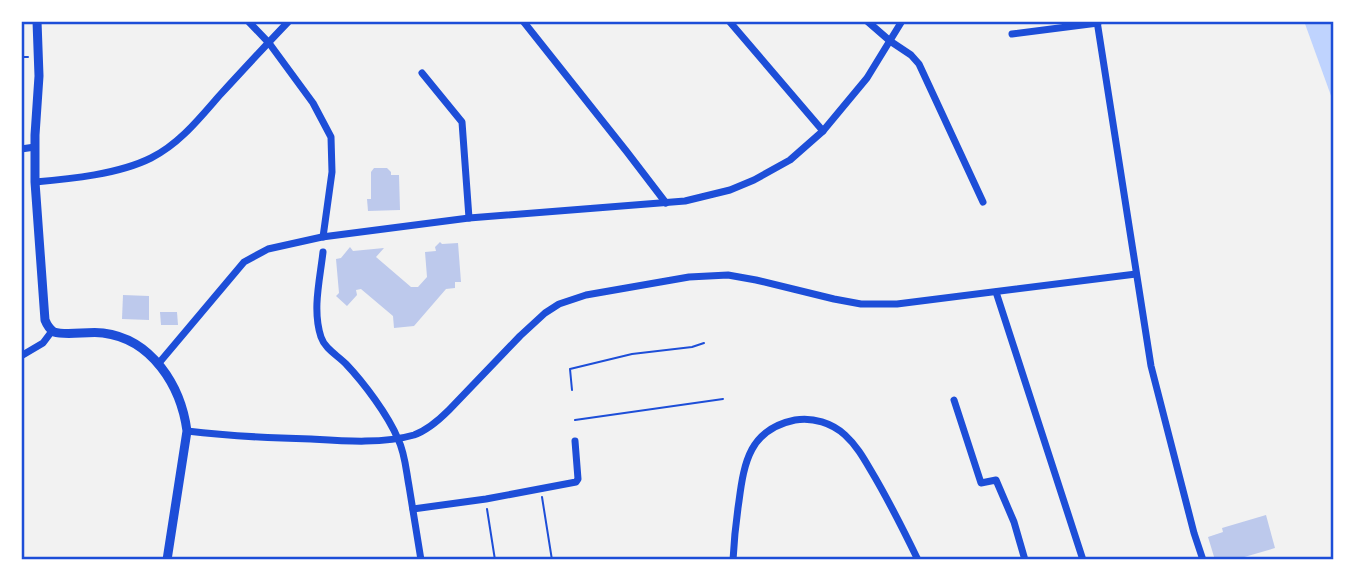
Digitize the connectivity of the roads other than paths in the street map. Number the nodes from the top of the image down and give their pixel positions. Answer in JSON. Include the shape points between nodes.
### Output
{"nodes":[{"id":1,"x":37,"y":21,"type":"edge"},
{"id":2,"x":248,"y":21,"type":"edge"},
{"id":3,"x":289,"y":21,"type":"edge"},
{"id":4,"x":523,"y":21,"type":"edge"},
{"id":5,"x":729,"y":21,"type":"edge"},
{"id":6,"x":867,"y":21,"type":"edge"},
{"id":7,"x":902,"y":21,"type":"edge"},
{"id":8,"x":1097,"y":22,"type":"edge"},
{"id":9,"x":1012,"y":34,"type":"dead end"},
{"id":10,"x":890,"y":41,"type":"junction"},
{"id":11,"x":268,"y":43,"type":"junction"},
{"id":12,"x":422,"y":73,"type":"dead end"},
{"id":13,"x":824,"y":131,"type":"junction"},
{"id":14,"x":35,"y":147,"type":"junction"},
{"id":15,"x":21,"y":149,"type":"edge"},
{"id":16,"x":35,"y":182,"type":"junction"},
{"id":17,"x":983,"y":202,"type":"dead end"},
{"id":18,"x":666,"y":203,"type":"junction"},
{"id":19,"x":469,"y":218,"type":"junction"},
{"id":20,"x":323,"y":237,"type":"junction"},
{"id":21,"x":323,"y":252,"type":"dead end"},
{"id":22,"x":1136,"y":274,"type":"junction"},
{"id":23,"x":996,"y":292,"type":"junction"},
{"id":24,"x":52,"y":331,"type":"junction"},
{"id":25,"x":21,"y":356,"type":"edge"},
{"id":26,"x":159,"y":363,"type":"junction"},
{"id":27,"x":954,"y":400,"type":"dead end"},
{"id":28,"x":187,"y":432,"type":"junction"},
{"id":29,"x":398,"y":439,"type":"junction"},
{"id":30,"x":575,"y":441,"type":"dead end"},
{"id":31,"x":412,"y":509,"type":"junction"},
{"id":32,"x":167,"y":560,"type":"edge"},
{"id":33,"x":421,"y":560,"type":"edge"},
{"id":34,"x":733,"y":560,"type":"edge"},
{"id":35,"x":918,"y":560,"type":"edge"},
{"id":36,"x":1025,"y":560,"type":"edge"},
{"id":37,"x":1083,"y":560,"type":"edge"},
{"id":38,"x":1203,"y":560,"type":"edge"}],
"edges":[{"from":1,"to":14,"type":"street"},
{"from":2,"to":11,"type":"street"},
{"from":3,"to":11,"type":"street"},
{"from":4,"to":18,"type":"street"},
{"from":5,"to":13,"type":"street"},
{"from":6,"to":10,"type":"street"},
{"from":7,"to":10,"type":"street"},
{"from":8,"to":9,"type":"street"},
{"from":8,"to":22,"type":"street"},
{"from":10,"to":13,"type":"street"},
{"from":10,"to":17,"type":"street","via":[[919,64]]},
{"from":11,"to":16,"type":"street","via":[[177,141],[153,157],[95,174]]},
{"from":11,"to":20,"type":"street","via":[[313,103],[331,137],[332,173]]},
{"from":12,"to":19,"type":"street","via":[[462,122]]},
{"from":13,"to":18,"type":"street","via":[[790,160],[754,180],[730,190]]},
{"from":14,"to":15,"type":"street"},
{"from":14,"to":16,"type":"street"},
{"from":16,"to":24,"type":"street","via":[[45,320]]},
{"from":18,"to":19,"type":"street"},
{"from":19,"to":20,"type":"street"},
{"from":20,"to":26,"type":"street","via":[[268,249],[244,262]]},
{"from":21,"to":29,"type":"street","via":[[318,297],[321,340],[373,397]]},
{"from":22,"to":23,"type":"street"},
{"from":22,"to":38,"type":"street","via":[[1151,366]]},
{"from":23,"to":29,"type":"street","via":[[897,304],[861,303],[728,275],[586,295],[545,313],[438,421]]},
{"from":23,"to":37,"type":"street"},
{"from":24,"to":25,"type":"street","via":[[43,344]]},
{"from":24,"to":26,"type":"street","via":[[121,337]]},
{"from":26,"to":28,"type":"street","via":[[180,399]]},
{"from":27,"to":36,"type":"street","via":[[981,484],[996,480]]},
{"from":28,"to":29,"type":"street"},
{"from":28,"to":32,"type":"street"},
{"from":29,"to":31,"type":"street"},
{"from":30,"to":31,"type":"street","via":[[578,480],[571,484]]},
{"from":31,"to":33,"type":"street"},
{"from":34,"to":35,"type":"street","via":[[742,474],[749,453],[766,432],[804,419],[830,425],[853,443]]}]}
